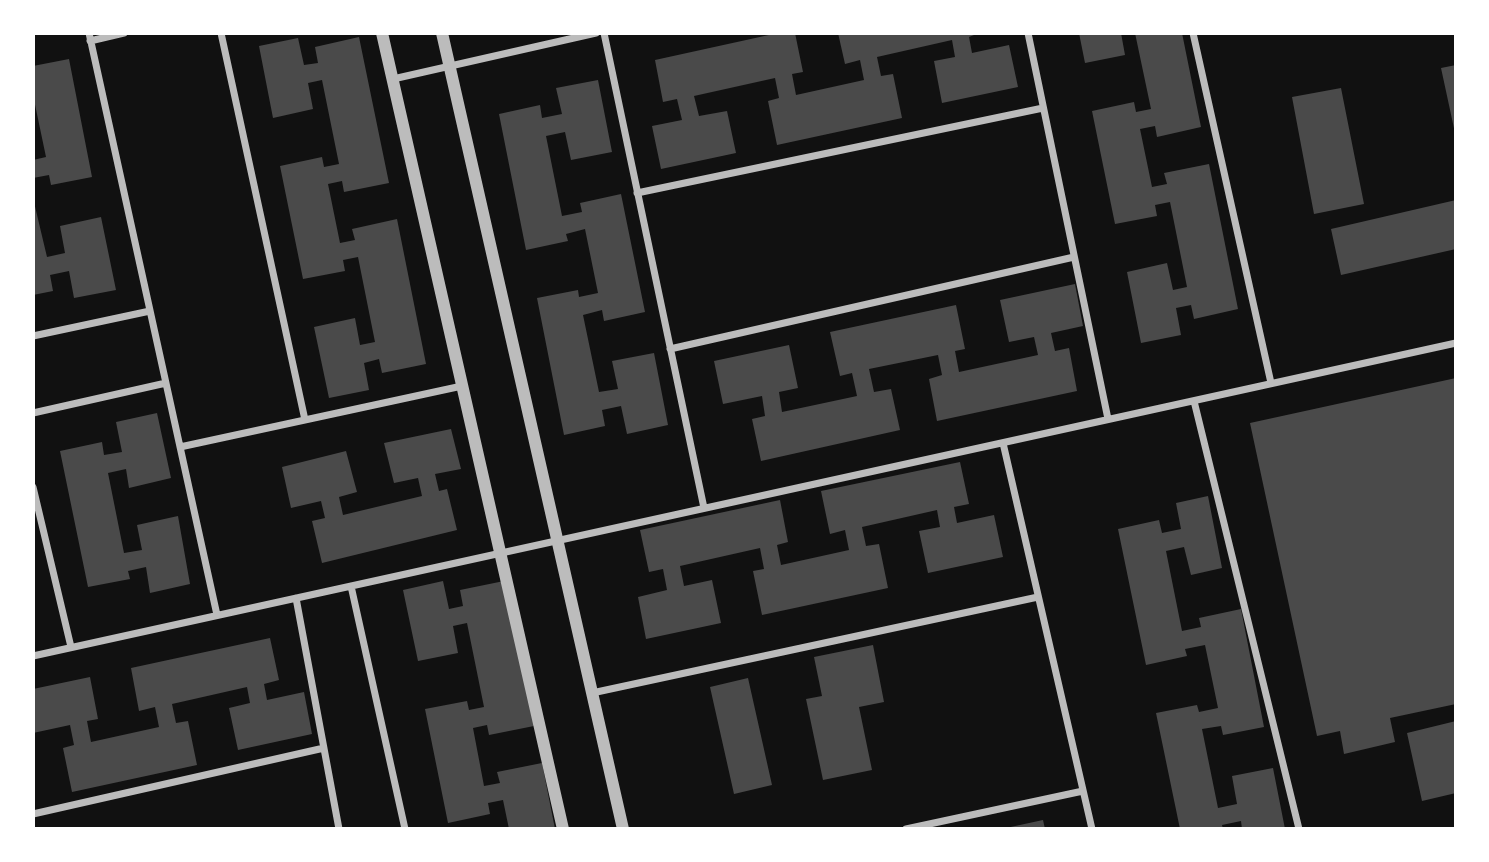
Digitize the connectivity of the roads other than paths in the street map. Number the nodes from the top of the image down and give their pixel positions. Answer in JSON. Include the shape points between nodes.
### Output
{"nodes":[{"id":1,"x":124,"y":33,"type":"edge"},
{"id":2,"x":221,"y":33,"type":"edge"},
{"id":3,"x":382,"y":33,"type":"edge"},
{"id":4,"x":442,"y":33,"type":"edge"},
{"id":5,"x":596,"y":33,"type":"edge"},
{"id":6,"x":604,"y":33,"type":"edge"},
{"id":7,"x":1028,"y":33,"type":"edge"},
{"id":8,"x":1193,"y":33,"type":"edge"},
{"id":9,"x":90,"y":37,"type":"edge"},
{"id":10,"x":450,"y":66,"type":"junction"},
{"id":11,"x":393,"y":79,"type":"junction"},
{"id":12,"x":1043,"y":108,"type":"junction"},
{"id":13,"x":637,"y":193,"type":"junction"},
{"id":14,"x":1074,"y":257,"type":"junction"},
{"id":15,"x":150,"y":311,"type":"junction"},
{"id":16,"x":33,"y":337,"type":"edge"},
{"id":17,"x":1456,"y":342,"type":"edge"},
{"id":18,"x":670,"y":349,"type":"junction"},
{"id":19,"x":166,"y":383,"type":"junction"},
{"id":20,"x":1271,"y":383,"type":"junction"},
{"id":21,"x":462,"y":386,"type":"junction"},
{"id":22,"x":1194,"y":401,"type":"junction"},
{"id":23,"x":33,"y":413,"type":"edge"},
{"id":24,"x":1108,"y":419,"type":"junction"},
{"id":25,"x":305,"y":420,"type":"junction"},
{"id":26,"x":1003,"y":443,"type":"junction"},
{"id":27,"x":180,"y":447,"type":"junction"},
{"id":28,"x":33,"y":487,"type":"edge"},
{"id":29,"x":704,"y":508,"type":"junction"},
{"id":30,"x":558,"y":540,"type":"junction"},
{"id":31,"x":500,"y":554,"type":"junction"},
{"id":32,"x":351,"y":586,"type":"junction"},
{"id":33,"x":1038,"y":597,"type":"junction"},
{"id":34,"x":296,"y":598,"type":"junction"},
{"id":35,"x":217,"y":615,"type":"junction"},
{"id":36,"x":71,"y":647,"type":"junction"},
{"id":37,"x":33,"y":656,"type":"edge"},
{"id":38,"x":592,"y":693,"type":"junction"},
{"id":39,"x":324,"y":748,"type":"junction"},
{"id":40,"x":1083,"y":791,"type":"junction"},
{"id":41,"x":33,"y":814,"type":"edge"},
{"id":42,"x":339,"y":829,"type":"edge"},
{"id":43,"x":405,"y":829,"type":"edge"},
{"id":44,"x":563,"y":829,"type":"edge"},
{"id":45,"x":623,"y":829,"type":"edge"},
{"id":46,"x":906,"y":829,"type":"edge"},
{"id":47,"x":1092,"y":829,"type":"edge"},
{"id":48,"x":1298,"y":829,"type":"edge"}],
"edges":[{"from":1,"to":9,"type":"street"},
{"from":2,"to":25,"type":"street"},
{"from":3,"to":11,"type":"street"},
{"from":4,"to":10,"type":"street"},
{"from":5,"to":10,"type":"street"},
{"from":6,"to":13,"type":"street"},
{"from":7,"to":12,"type":"street"},
{"from":8,"to":20,"type":"street"},
{"from":9,"to":15,"type":"street"},
{"from":10,"to":11,"type":"street"},
{"from":10,"to":30,"type":"street"},
{"from":11,"to":21,"type":"street"},
{"from":12,"to":13,"type":"street"},
{"from":12,"to":14,"type":"street"},
{"from":13,"to":18,"type":"street"},
{"from":14,"to":18,"type":"street"},
{"from":14,"to":24,"type":"street"},
{"from":15,"to":16,"type":"street"},
{"from":15,"to":19,"type":"street"},
{"from":17,"to":20,"type":"street"},
{"from":18,"to":29,"type":"street"},
{"from":19,"to":23,"type":"street"},
{"from":19,"to":27,"type":"street"},
{"from":20,"to":22,"type":"street"},
{"from":21,"to":25,"type":"street"},
{"from":21,"to":31,"type":"street"},
{"from":22,"to":24,"type":"street"},
{"from":22,"to":48,"type":"street"},
{"from":24,"to":26,"type":"street"},
{"from":25,"to":27,"type":"street"},
{"from":26,"to":29,"type":"street"},
{"from":26,"to":33,"type":"street"},
{"from":27,"to":35,"type":"street"},
{"from":28,"to":36,"type":"street"},
{"from":29,"to":30,"type":"street"},
{"from":30,"to":31,"type":"street"},
{"from":30,"to":38,"type":"street"},
{"from":31,"to":32,"type":"street"},
{"from":31,"to":44,"type":"street"},
{"from":32,"to":34,"type":"street"},
{"from":32,"to":43,"type":"street"},
{"from":33,"to":38,"type":"street"},
{"from":33,"to":40,"type":"street"},
{"from":34,"to":35,"type":"street"},
{"from":34,"to":39,"type":"street"},
{"from":35,"to":36,"type":"street"},
{"from":36,"to":37,"type":"street"},
{"from":38,"to":45,"type":"street"},
{"from":39,"to":41,"type":"street"},
{"from":39,"to":42,"type":"street"},
{"from":40,"to":46,"type":"street"},
{"from":40,"to":47,"type":"street"}]}
